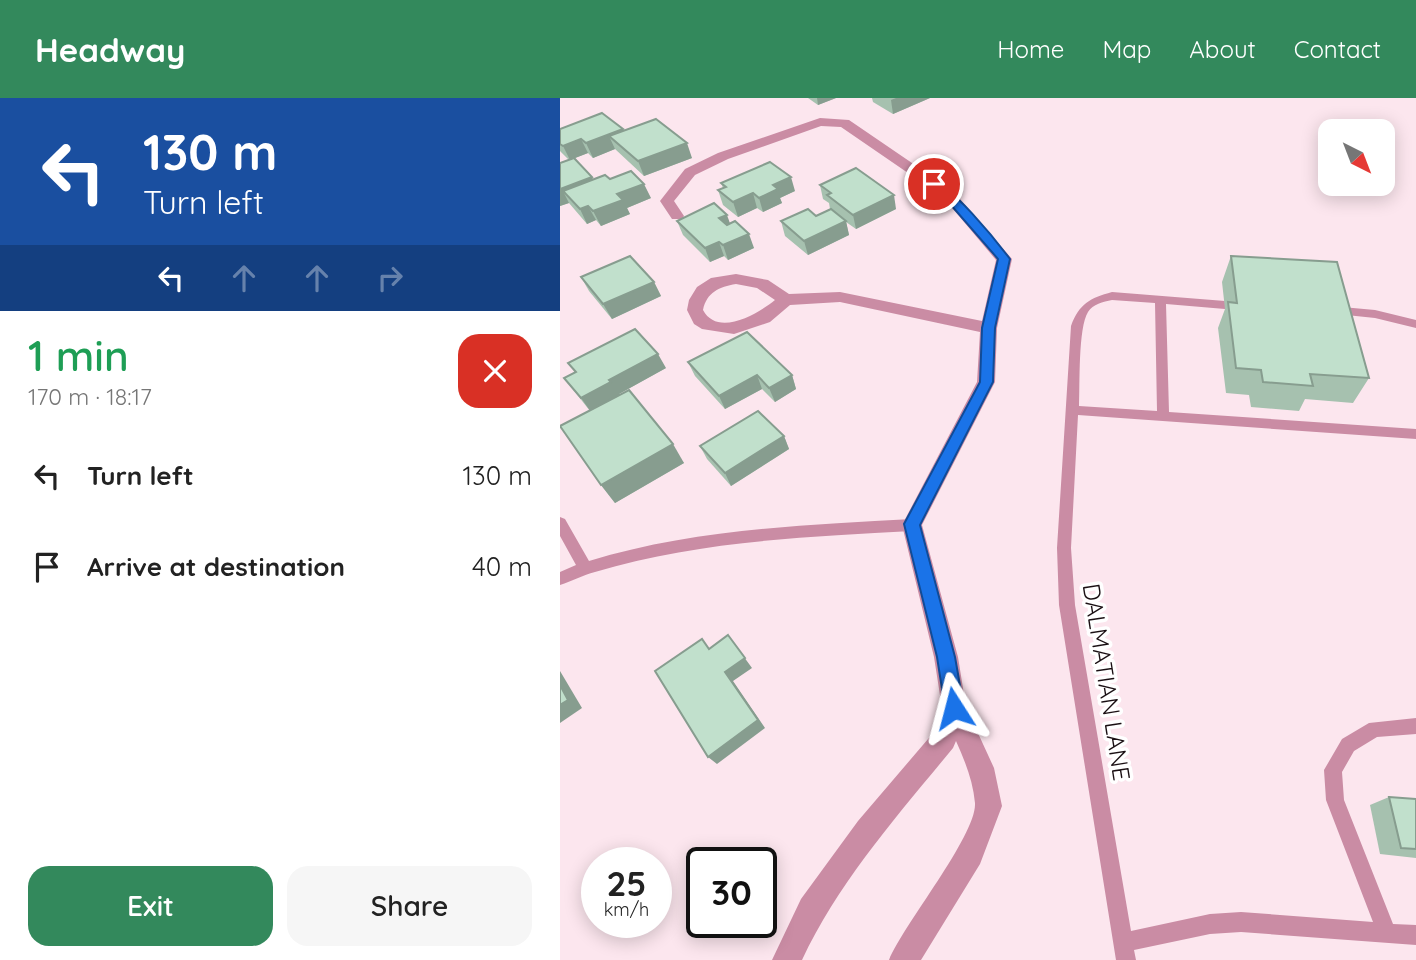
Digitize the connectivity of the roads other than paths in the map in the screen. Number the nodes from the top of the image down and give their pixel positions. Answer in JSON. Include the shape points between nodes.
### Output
{"nodes":[{"id":1,"x":677,"y":216,"type":"dead end"},
{"id":2,"x":786,"y":300,"type":"junction"},
{"id":3,"x":1160,"y":300,"type":"junction"},
{"id":4,"x":1225,"y":305,"type":"edge"},
{"id":5,"x":1330,"y":310,"type":"edge"},
{"id":6,"x":1416,"y":324,"type":"edge"},
{"id":7,"x":989,"y":328,"type":"junction"},
{"id":8,"x":1073,"y":410,"type":"junction"},
{"id":9,"x":1163,"y":416,"type":"junction"},
{"id":10,"x":1416,"y":434,"type":"edge"},
{"id":11,"x":560,"y":523,"type":"edge"},
{"id":12,"x":912,"y":524,"type":"junction"},
{"id":13,"x":585,"y":567,"type":"junction"},
{"id":14,"x":560,"y":579,"type":"edge"},
{"id":15,"x":954,"y":708,"type":"junction"},
{"id":16,"x":1416,"y":726,"type":"edge"},
{"id":17,"x":1387,"y":933,"type":"junction"},
{"id":18,"x":1416,"y":935,"type":"edge"},
{"id":19,"x":1125,"y":951,"type":"edge"},
{"id":20,"x":787,"y":960,"type":"edge"},
{"id":21,"x":904,"y":960,"type":"edge"}],
"edges":[{"from":1,"to":7,"type":"street","via":[[667,201],[690,172],[820,122],[844,123],[948,194],[1004,259]]},
{"from":2,"to":2,"type":"street","via":[[762,284],[736,279],[717,282],[703,291],[695,310],[708,326],[734,328],[764,318]]},
{"from":2,"to":7,"type":"street","via":[[840,297]]},
{"from":3,"to":4,"type":"lane"},
{"from":3,"to":8,"type":"lane","name":"DALMATIAN LANE","via":[[1112,296],[1082,309]]},
{"from":3,"to":9,"type":"lane"},
{"from":5,"to":6,"type":"lane"},
{"from":7,"to":12,"type":"street","via":[[984,390]]},
{"from":8,"to":9,"type":"lane"},
{"from":8,"to":19,"type":"lane","name":"DALMATIAN LANE","via":[[1064,548],[1067,605]]},
{"from":9,"to":10,"type":"lane"},
{"from":11,"to":13,"type":"lane"},
{"from":12,"to":13,"type":"lane","via":[[711,541]]},
{"from":12,"to":15,"type":"street","via":[[946,657]]},
{"from":13,"to":14,"type":"lane"},
{"from":15,"to":20,"type":"street","via":[[944,739],[811,909]]},
{"from":15,"to":21,"type":"street","via":[[981,768],[989,806],[970,854]]},
{"from":16,"to":17,"type":"lane","via":[[1375,729],[1348,746],[1333,770],[1335,800]]},
{"from":17,"to":18,"type":"lane"},
{"from":17,"to":19,"type":"lane","via":[[1241,922],[1210,924]]}]}
